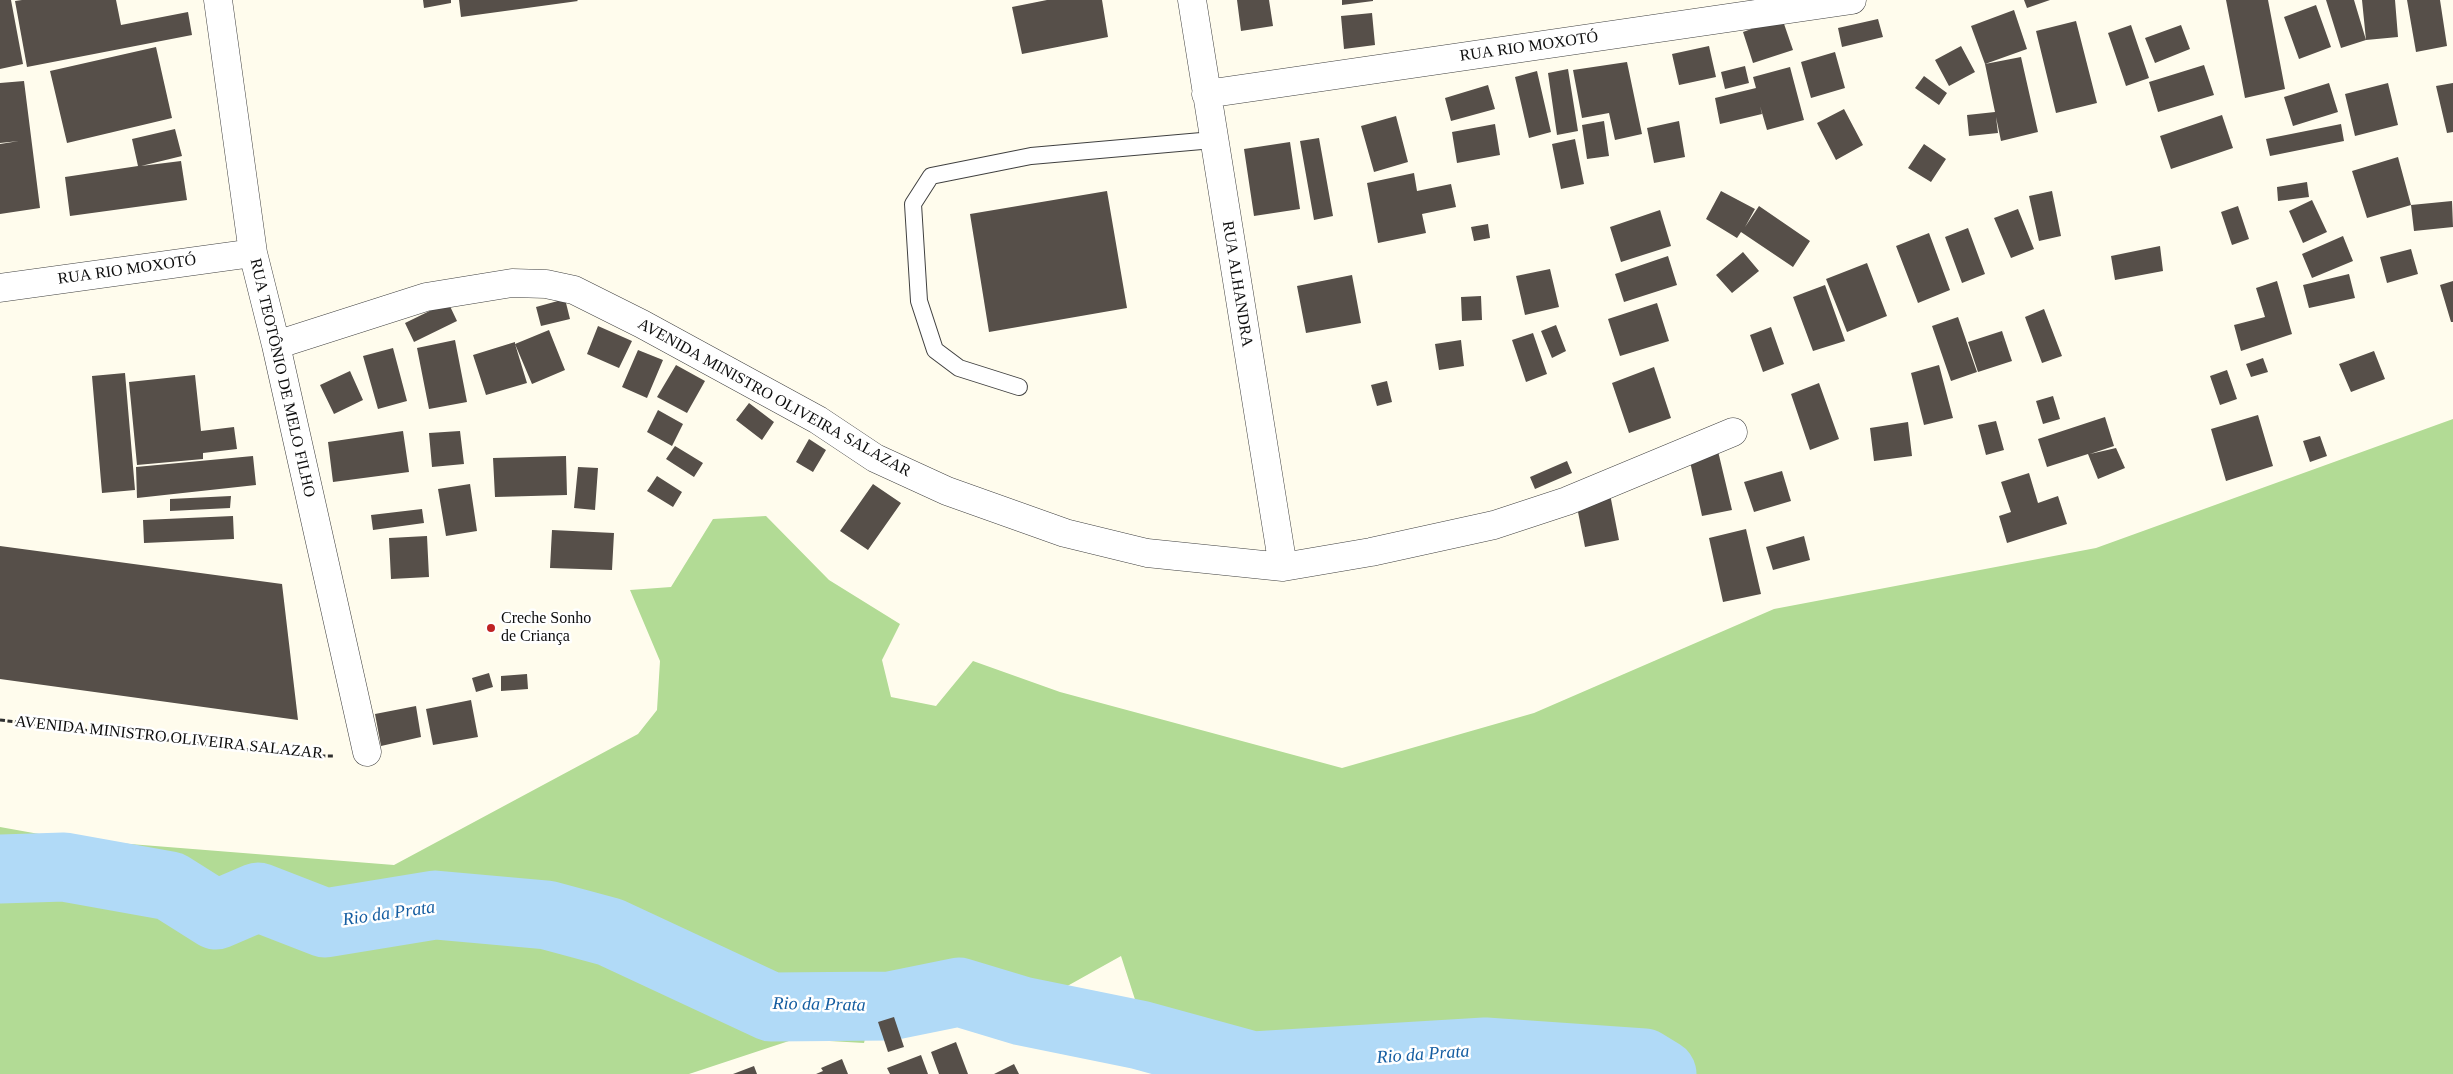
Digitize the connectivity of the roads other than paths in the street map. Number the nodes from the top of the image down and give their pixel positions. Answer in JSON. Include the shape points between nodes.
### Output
{"nodes":[{"id":1,"x":218,"y":0,"type":"edge"},
{"id":2,"x":1192,"y":0,"type":"edge"},
{"id":3,"x":1852,"y":0,"type":"edge"},
{"id":4,"x":1206,"y":94,"type":"junction"},
{"id":5,"x":1213,"y":140,"type":"junction"},
{"id":6,"x":253,"y":253,"type":"junction"},
{"id":7,"x":0,"y":288,"type":"edge"},
{"id":8,"x":276,"y":345,"type":"junction"},
{"id":9,"x":1019,"y":387,"type":"dead end"},
{"id":10,"x":1733,"y":432,"type":"dead end"},
{"id":11,"x":1283,"y":567,"type":"junction"},
{"id":12,"x":367,"y":752,"type":"road end"}],
"edges":[{"from":1,"to":6,"type":"street","name":"RUA TEOTÔNIO DE MELO FILHO"},
{"from":2,"to":4,"type":"street","name":"RUA ALHANDRA"},
{"from":3,"to":4,"type":"street","name":"RUA RIO MOXOTÓ"},
{"from":4,"to":5,"type":"street","name":"RUA ALHANDRA"},
{"from":5,"to":9,"type":"lane","via":[[1031,156],[932,176],[913,204],[919,301],[936,350],[959,368]]},
{"from":5,"to":11,"type":"street","name":"RUA ALHANDRA"},
{"from":6,"to":7,"type":"street","name":"RUA RIO MOXOTÓ"},
{"from":6,"to":8,"type":"street","name":"RUA TEOTÔNIO DE MELO FILHO"},
{"from":8,"to":11,"type":"street","name":"AVENIDA MINISTRO OLIVEIRA SALAZAR","via":[[426,297],[512,283],[546,284],[574,290],[818,420],[875,458],[947,491],[1065,532],[1147,553]]},
{"from":8,"to":12,"type":"street","name":"RUA TEOTÔNIO DE MELO FILHO"},
{"from":10,"to":11,"type":"street","name":"AVENIDA MINISTRO OLIVEIRA SALAZAR","via":[[1567,501],[1494,525]]}]}
